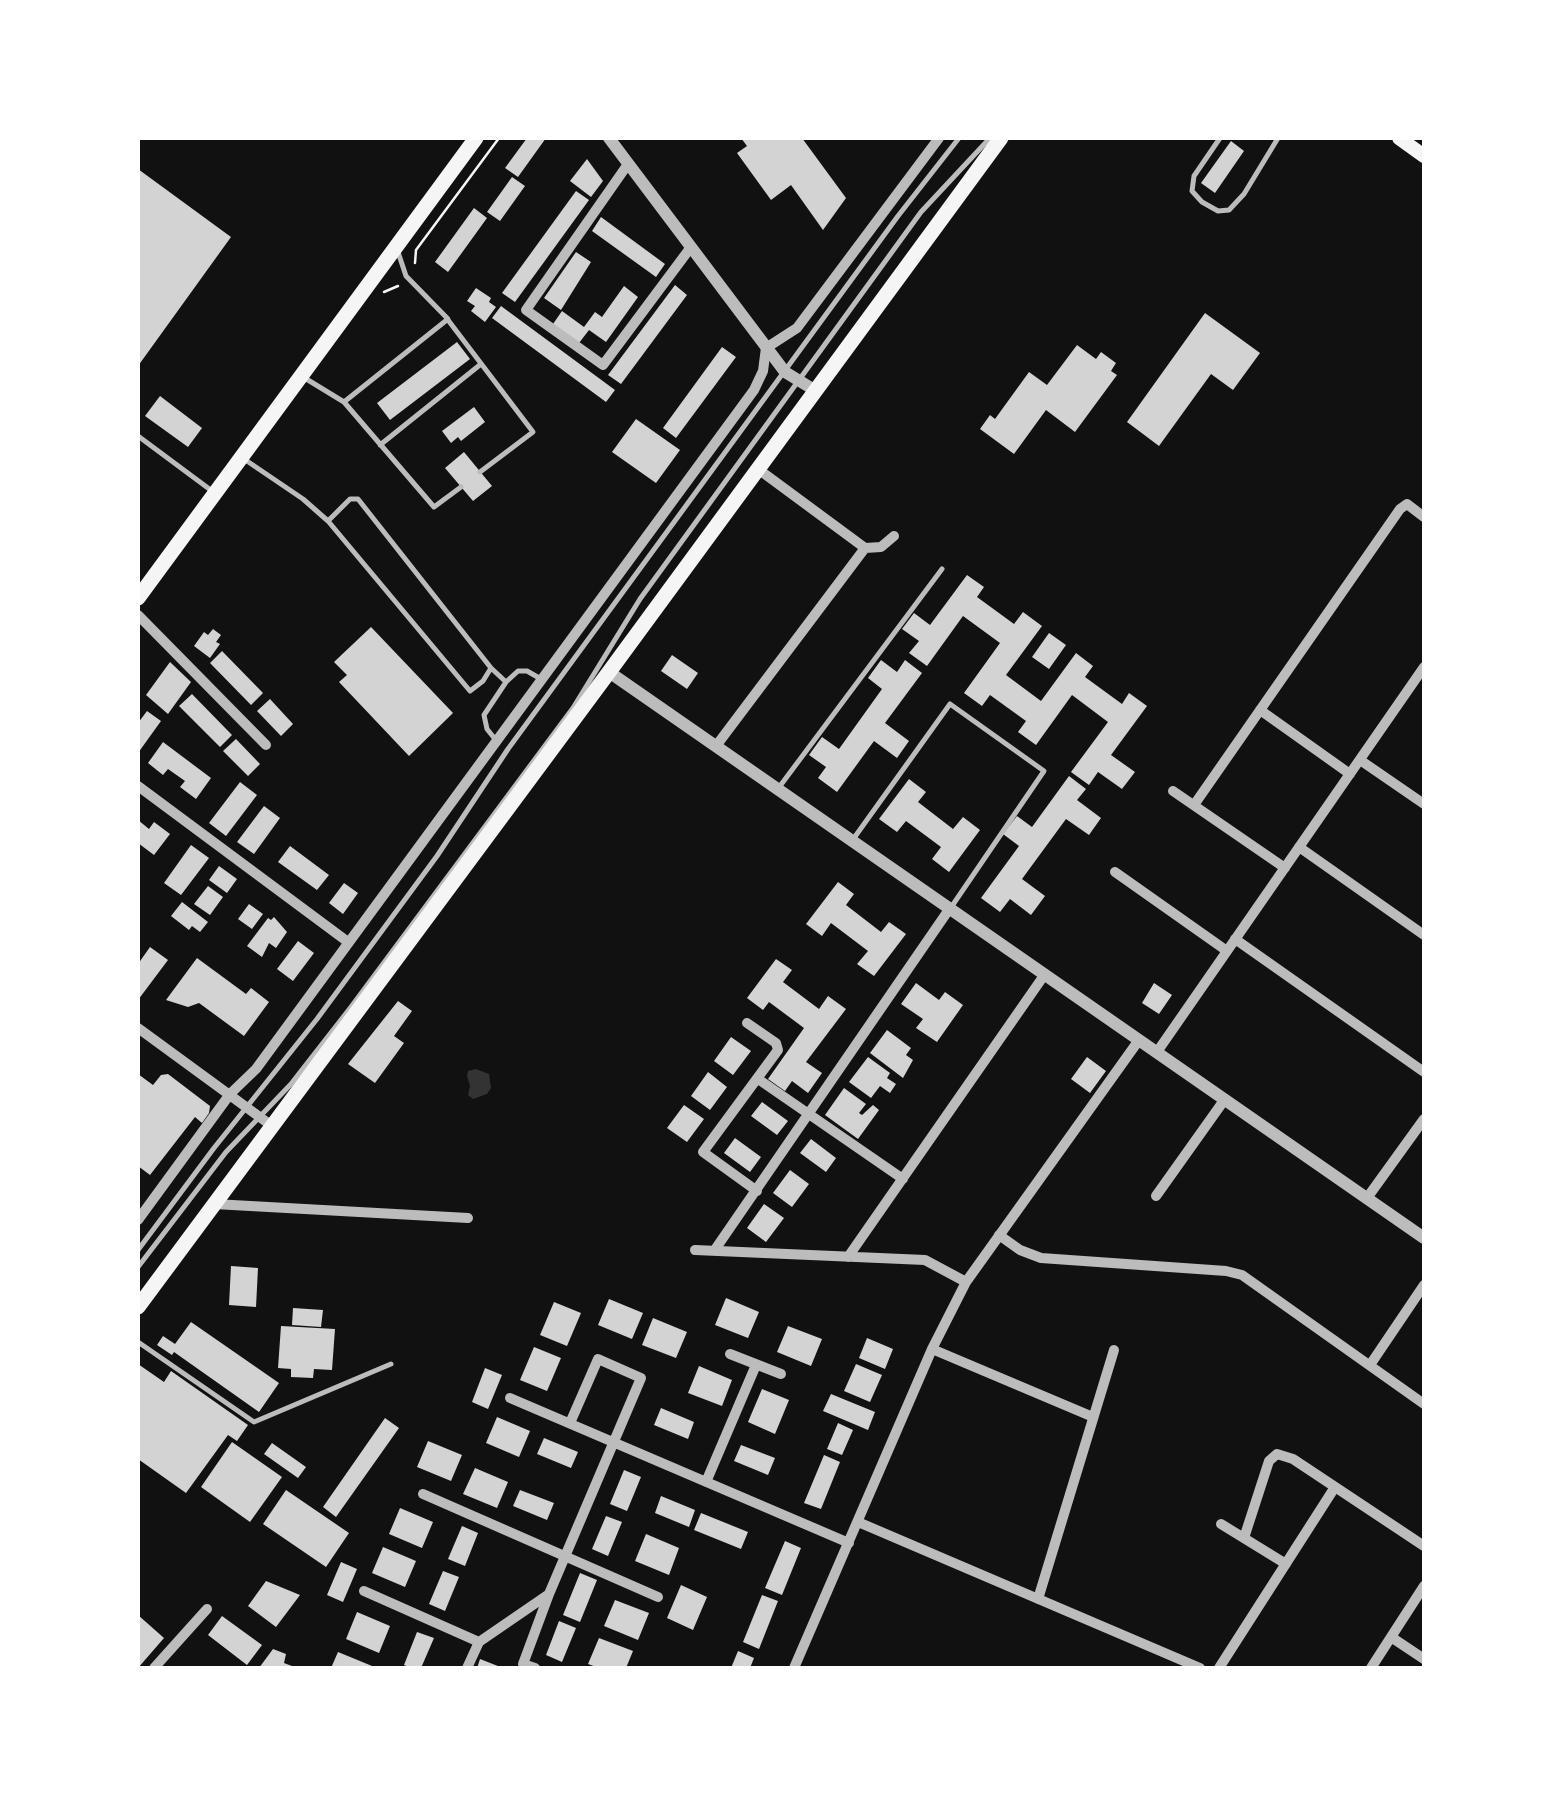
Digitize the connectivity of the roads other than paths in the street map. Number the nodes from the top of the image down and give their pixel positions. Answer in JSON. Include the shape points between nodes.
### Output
{"nodes":[{"id":1,"x":476,"y":138,"type":"edge"},
{"id":2,"x":609,"y":138,"type":"edge"},
{"id":3,"x":939,"y":138,"type":"edge"},
{"id":4,"x":959,"y":138,"type":"edge"},
{"id":5,"x":990,"y":138,"type":"edge"},
{"id":6,"x":1001,"y":138,"type":"edge"},
{"id":7,"x":1220,"y":138,"type":"edge"},
{"id":8,"x":1278,"y":138,"type":"edge"},
{"id":9,"x":1399,"y":138,"type":"edge"},
{"id":10,"x":1424,"y":156,"type":"edge"},
{"id":11,"x":628,"y":164,"type":"junction"},
{"id":12,"x":396,"y":246,"type":"junction"},
{"id":13,"x":691,"y":247,"type":"junction"},
{"id":14,"x":448,"y":319,"type":"junction"},
{"id":15,"x":766,"y":348,"type":"junction"},
{"id":16,"x":481,"y":364,"type":"junction"},
{"id":17,"x":785,"y":372,"type":"junction"},
{"id":18,"x":300,"y":376,"type":"junction"},
{"id":19,"x":799,"y":383,"type":"junction"},
{"id":20,"x":816,"y":391,"type":"junction"},
{"id":21,"x":344,"y":402,"type":"junction"},
{"id":22,"x":138,"y":436,"type":"edge"},
{"id":23,"x":380,"y":444,"type":"junction"},
{"id":24,"x":241,"y":457,"type":"junction"},
{"id":25,"x":758,"y":469,"type":"junction"},
{"id":26,"x":480,"y":472,"type":"dead end"},
{"id":27,"x":461,"y":487,"type":"dead end"},
{"id":28,"x":215,"y":493,"type":"junction"},
{"id":29,"x":1424,"y":517,"type":"edge"},
{"id":30,"x":328,"y":521,"type":"junction"},
{"id":31,"x":894,"y":536,"type":"dead end"},
{"id":32,"x":865,"y":548,"type":"junction"},
{"id":33,"x":942,"y":569,"type":"dead end"},
{"id":34,"x":138,"y":598,"type":"edge"},
{"id":35,"x":138,"y":615,"type":"edge"},
{"id":36,"x":1424,"y":667,"type":"edge"},
{"id":37,"x":491,"y":668,"type":"junction"},
{"id":38,"x":609,"y":672,"type":"junction"},
{"id":39,"x":541,"y":679,"type":"junction"},
{"id":40,"x":506,"y":682,"type":"junction"},
{"id":41,"x":1420,"y":684,"type":"edge"},
{"id":42,"x":1260,"y":710,"type":"junction"},
{"id":43,"x":496,"y":740,"type":"junction"},
{"id":44,"x":266,"y":745,"type":"dead end"},
{"id":45,"x":716,"y":746,"type":"junction"},
{"id":46,"x":1360,"y":760,"type":"junction"},
{"id":47,"x":1350,"y":774,"type":"junction"},
{"id":48,"x":138,"y":786,"type":"edge"},
{"id":49,"x":778,"y":789,"type":"junction"},
{"id":50,"x":1173,"y":790,"type":"dead end"},
{"id":51,"x":1424,"y":804,"type":"edge"},
{"id":52,"x":1194,"y":805,"type":"junction"},
{"id":53,"x":852,"y":840,"type":"junction"},
{"id":54,"x":1299,"y":847,"type":"junction"},
{"id":55,"x":1284,"y":868,"type":"junction"},
{"id":56,"x":1115,"y":872,"type":"dead end"},
{"id":57,"x":950,"y":908,"type":"junction"},
{"id":58,"x":1424,"y":935,"type":"edge"},
{"id":59,"x":1235,"y":940,"type":"junction"},
{"id":60,"x":348,"y":942,"type":"junction"},
{"id":61,"x":1227,"y":951,"type":"junction"},
{"id":62,"x":1045,"y":974,"type":"junction"},
{"id":63,"x":748,"y":1022,"type":"dead end"},
{"id":64,"x":138,"y":1028,"type":"edge"},
{"id":65,"x":1140,"y":1040,"type":"junction"},
{"id":66,"x":1157,"y":1052,"type":"junction"},
{"id":67,"x":1424,"y":1072,"type":"edge"},
{"id":68,"x":758,"y":1079,"type":"junction"},
{"id":69,"x":230,"y":1094,"type":"junction"},
{"id":70,"x":1224,"y":1099,"type":"junction"},
{"id":71,"x":248,"y":1108,"type":"junction"},
{"id":72,"x":810,"y":1115,"type":"junction"},
{"id":73,"x":1424,"y":1119,"type":"edge"},
{"id":74,"x":266,"y":1122,"type":"junction"},
{"id":75,"x":902,"y":1179,"type":"junction"},
{"id":76,"x":757,"y":1191,"type":"junction"},
{"id":77,"x":1156,"y":1196,"type":"dead end"},
{"id":78,"x":1367,"y":1198,"type":"junction"},
{"id":79,"x":214,"y":1204,"type":"junction"},
{"id":80,"x":468,"y":1218,"type":"dead end"},
{"id":81,"x":138,"y":1220,"type":"edge"},
{"id":82,"x":999,"y":1235,"type":"junction"},
{"id":83,"x":1424,"y":1238,"type":"edge"},
{"id":84,"x":138,"y":1250,"type":"edge"},
{"id":85,"x":695,"y":1250,"type":"dead end"},
{"id":86,"x":714,"y":1251,"type":"junction"},
{"id":87,"x":848,"y":1257,"type":"junction"},
{"id":88,"x":138,"y":1267,"type":"edge"},
{"id":89,"x":966,"y":1282,"type":"junction"},
{"id":90,"x":1424,"y":1285,"type":"edge"},
{"id":91,"x":138,"y":1306,"type":"edge"},
{"id":92,"x":138,"y":1342,"type":"edge"},
{"id":93,"x":932,"y":1349,"type":"junction"},
{"id":94,"x":1114,"y":1350,"type":"dead end"},
{"id":95,"x":730,"y":1354,"type":"dead end"},
{"id":96,"x":391,"y":1364,"type":"dead end"},
{"id":97,"x":756,"y":1364,"type":"junction"},
{"id":98,"x":1370,"y":1365,"type":"junction"},
{"id":99,"x":781,"y":1374,"type":"dead end"},
{"id":100,"x":510,"y":1398,"type":"dead end"},
{"id":101,"x":1424,"y":1404,"type":"edge"},
{"id":102,"x":1094,"y":1417,"type":"junction"},
{"id":103,"x":570,"y":1423,"type":"junction"},
{"id":104,"x":614,"y":1442,"type":"junction"},
{"id":105,"x":706,"y":1482,"type":"junction"},
{"id":106,"x":1335,"y":1487,"type":"junction"},
{"id":107,"x":424,"y":1494,"type":"dead end"},
{"id":108,"x":858,"y":1522,"type":"junction"},
{"id":109,"x":1221,"y":1524,"type":"dead end"},
{"id":110,"x":1244,"y":1538,"type":"junction"},
{"id":111,"x":849,"y":1543,"type":"junction"},
{"id":112,"x":1424,"y":1546,"type":"edge"},
{"id":113,"x":564,"y":1556,"type":"junction"},
{"id":114,"x":1286,"y":1564,"type":"junction"},
{"id":115,"x":1424,"y":1586,"type":"edge"},
{"id":116,"x":364,"y":1591,"type":"dead end"},
{"id":117,"x":549,"y":1594,"type":"junction"},
{"id":118,"x":658,"y":1596,"type":"dead end"},
{"id":119,"x":1038,"y":1599,"type":"junction"},
{"id":120,"x":207,"y":1609,"type":"dead end"},
{"id":121,"x":1391,"y":1637,"type":"junction"},
{"id":122,"x":479,"y":1642,"type":"junction"},
{"id":123,"x":1424,"y":1659,"type":"edge"},
{"id":124,"x":154,"y":1668,"type":"edge"},
{"id":125,"x":466,"y":1668,"type":"edge"},
{"id":126,"x":535,"y":1668,"type":"edge"},
{"id":127,"x":794,"y":1668,"type":"edge"},
{"id":128,"x":1200,"y":1668,"type":"edge"},
{"id":129,"x":1218,"y":1668,"type":"edge"},
{"id":130,"x":1371,"y":1668,"type":"edge"}],
"edges":[{"from":1,"to":12,"type":"main road"},
{"from":2,"to":11,"type":"street"},
{"from":3,"to":15,"type":"street","via":[[797,328]]},
{"from":4,"to":17,"type":"lane"},
{"from":5,"to":19,"type":"lane","via":[[921,212]]},
{"from":6,"to":20,"type":"main road"},
{"from":7,"to":8,"type":"lane","via":[[1194,176],[1192,191],[1218,211],[1229,210],[1244,194]]},
{"from":9,"to":10,"type":"main road"},
{"from":11,"to":13,"type":"street"},
{"from":11,"to":13,"type":"street","via":[[526,310],[603,365]]},
{"from":12,"to":14,"type":"lane","via":[[406,276]]},
{"from":12,"to":18,"type":"main road"},
{"from":13,"to":15,"type":"street"},
{"from":14,"to":16,"type":"lane"},
{"from":14,"to":21,"type":"lane"},
{"from":15,"to":17,"type":"street"},
{"from":15,"to":39,"type":"street","via":[[754,390]]},
{"from":16,"to":23,"type":"lane"},
{"from":16,"to":26,"type":"lane","via":[[534,432]]},
{"from":17,"to":19,"type":"street"},
{"from":17,"to":71,"type":"lane"},
{"from":18,"to":21,"type":"lane"},
{"from":18,"to":24,"type":"main road"},
{"from":19,"to":20,"type":"street"},
{"from":19,"to":74,"type":"lane","via":[[640,599],[573,708]]},
{"from":20,"to":25,"type":"main road"},
{"from":21,"to":23,"type":"lane"},
{"from":22,"to":28,"type":"lane"},
{"from":23,"to":27,"type":"lane","via":[[434,508]]},
{"from":24,"to":28,"type":"main road"},
{"from":24,"to":30,"type":"lane"},
{"from":25,"to":32,"type":"street"},
{"from":25,"to":38,"type":"main road"},
{"from":28,"to":34,"type":"main road"},
{"from":29,"to":42,"type":"street","via":[[1408,504],[1400,509]]},
{"from":30,"to":37,"type":"lane","via":[[470,691]]},
{"from":30,"to":37,"type":"lane","via":[[350,499],[358,500]]},
{"from":31,"to":32,"type":"street","via":[[882,547]]},
{"from":32,"to":45,"type":"street"},
{"from":33,"to":49,"type":"lane"},
{"from":35,"to":44,"type":"street"},
{"from":36,"to":41,"type":"street"},
{"from":37,"to":40,"type":"lane"},
{"from":38,"to":45,"type":"street"},
{"from":38,"to":74,"type":"main road"},
{"from":39,"to":40,"type":"lane","via":[[518,671]]},
{"from":39,"to":43,"type":"street"},
{"from":40,"to":43,"type":"lane","via":[[484,715]]},
{"from":41,"to":46,"type":"street"},
{"from":42,"to":47,"type":"street"},
{"from":42,"to":52,"type":"street"},
{"from":43,"to":60,"type":"street"},
{"from":45,"to":49,"type":"street"},
{"from":46,"to":47,"type":"street"},
{"from":46,"to":51,"type":"street"},
{"from":47,"to":54,"type":"street"},
{"from":48,"to":60,"type":"street"},
{"from":49,"to":53,"type":"street"},
{"from":50,"to":52,"type":"street"},
{"from":52,"to":55,"type":"street"},
{"from":53,"to":57,"type":"street"},
{"from":53,"to":57,"type":"lane","via":[[950,704],[1044,771]]},
{"from":54,"to":55,"type":"street"},
{"from":54,"to":58,"type":"street"},
{"from":55,"to":59,"type":"street"},
{"from":56,"to":61,"type":"street"},
{"from":57,"to":62,"type":"street"},
{"from":57,"to":72,"type":"street"},
{"from":59,"to":61,"type":"street"},
{"from":59,"to":67,"type":"street"},
{"from":60,"to":69,"type":"street","via":[[256,1069]]},
{"from":61,"to":66,"type":"street"},
{"from":62,"to":65,"type":"street"},
{"from":62,"to":75,"type":"street"},
{"from":63,"to":68,"type":"street","via":[[778,1047]]},
{"from":64,"to":69,"type":"street"},
{"from":65,"to":66,"type":"street"},
{"from":65,"to":82,"type":"street"},
{"from":66,"to":70,"type":"street"},
{"from":68,"to":72,"type":"street"},
{"from":68,"to":76,"type":"street","via":[[703,1152]]},
{"from":69,"to":71,"type":"street"},
{"from":69,"to":81,"type":"street"},
{"from":70,"to":77,"type":"street"},
{"from":70,"to":78,"type":"street"},
{"from":71,"to":74,"type":"street"},
{"from":71,"to":84,"type":"lane"},
{"from":72,"to":75,"type":"street"},
{"from":72,"to":76,"type":"street"},
{"from":73,"to":78,"type":"street"},
{"from":74,"to":79,"type":"main road"},
{"from":74,"to":88,"type":"lane","via":[[226,1152]]},
{"from":75,"to":87,"type":"street"},
{"from":76,"to":86,"type":"street"},
{"from":78,"to":83,"type":"street"},
{"from":79,"to":80,"type":"street"},
{"from":79,"to":91,"type":"main road"},
{"from":82,"to":89,"type":"street"},
{"from":82,"to":98,"type":"street","via":[[1040,1258],[1242,1275]]},
{"from":85,"to":86,"type":"street"},
{"from":86,"to":87,"type":"street"},
{"from":87,"to":89,"type":"street","via":[[924,1260]]},
{"from":89,"to":93,"type":"street"},
{"from":90,"to":98,"type":"street"},
{"from":92,"to":96,"type":"lane","via":[[254,1422]]},
{"from":93,"to":102,"type":"street"},
{"from":93,"to":108,"type":"street"},
{"from":94,"to":102,"type":"street"},
{"from":95,"to":97,"type":"street"},
{"from":97,"to":99,"type":"street"},
{"from":97,"to":105,"type":"street"},
{"from":98,"to":101,"type":"street"},
{"from":100,"to":103,"type":"street"},
{"from":102,"to":119,"type":"street"},
{"from":103,"to":104,"type":"street"},
{"from":103,"to":104,"type":"street","via":[[598,1359],[641,1378]]},
{"from":104,"to":105,"type":"street"},
{"from":104,"to":113,"type":"street"},
{"from":105,"to":111,"type":"street"},
{"from":106,"to":110,"type":"street","via":[[1277,1454]]},
{"from":106,"to":112,"type":"street"},
{"from":106,"to":114,"type":"street"},
{"from":107,"to":113,"type":"street"},
{"from":108,"to":111,"type":"street"},
{"from":108,"to":119,"type":"street"},
{"from":109,"to":110,"type":"street"},
{"from":110,"to":114,"type":"street"},
{"from":111,"to":127,"type":"street"},
{"from":113,"to":117,"type":"street"},
{"from":113,"to":118,"type":"street"},
{"from":114,"to":129,"type":"street"},
{"from":115,"to":121,"type":"street"},
{"from":116,"to":122,"type":"street"},
{"from":117,"to":122,"type":"street"},
{"from":117,"to":126,"type":"street","via":[[522,1664]]},
{"from":119,"to":128,"type":"street"},
{"from":120,"to":124,"type":"street"},
{"from":121,"to":123,"type":"street"},
{"from":121,"to":130,"type":"street"},
{"from":122,"to":125,"type":"street"}]}
